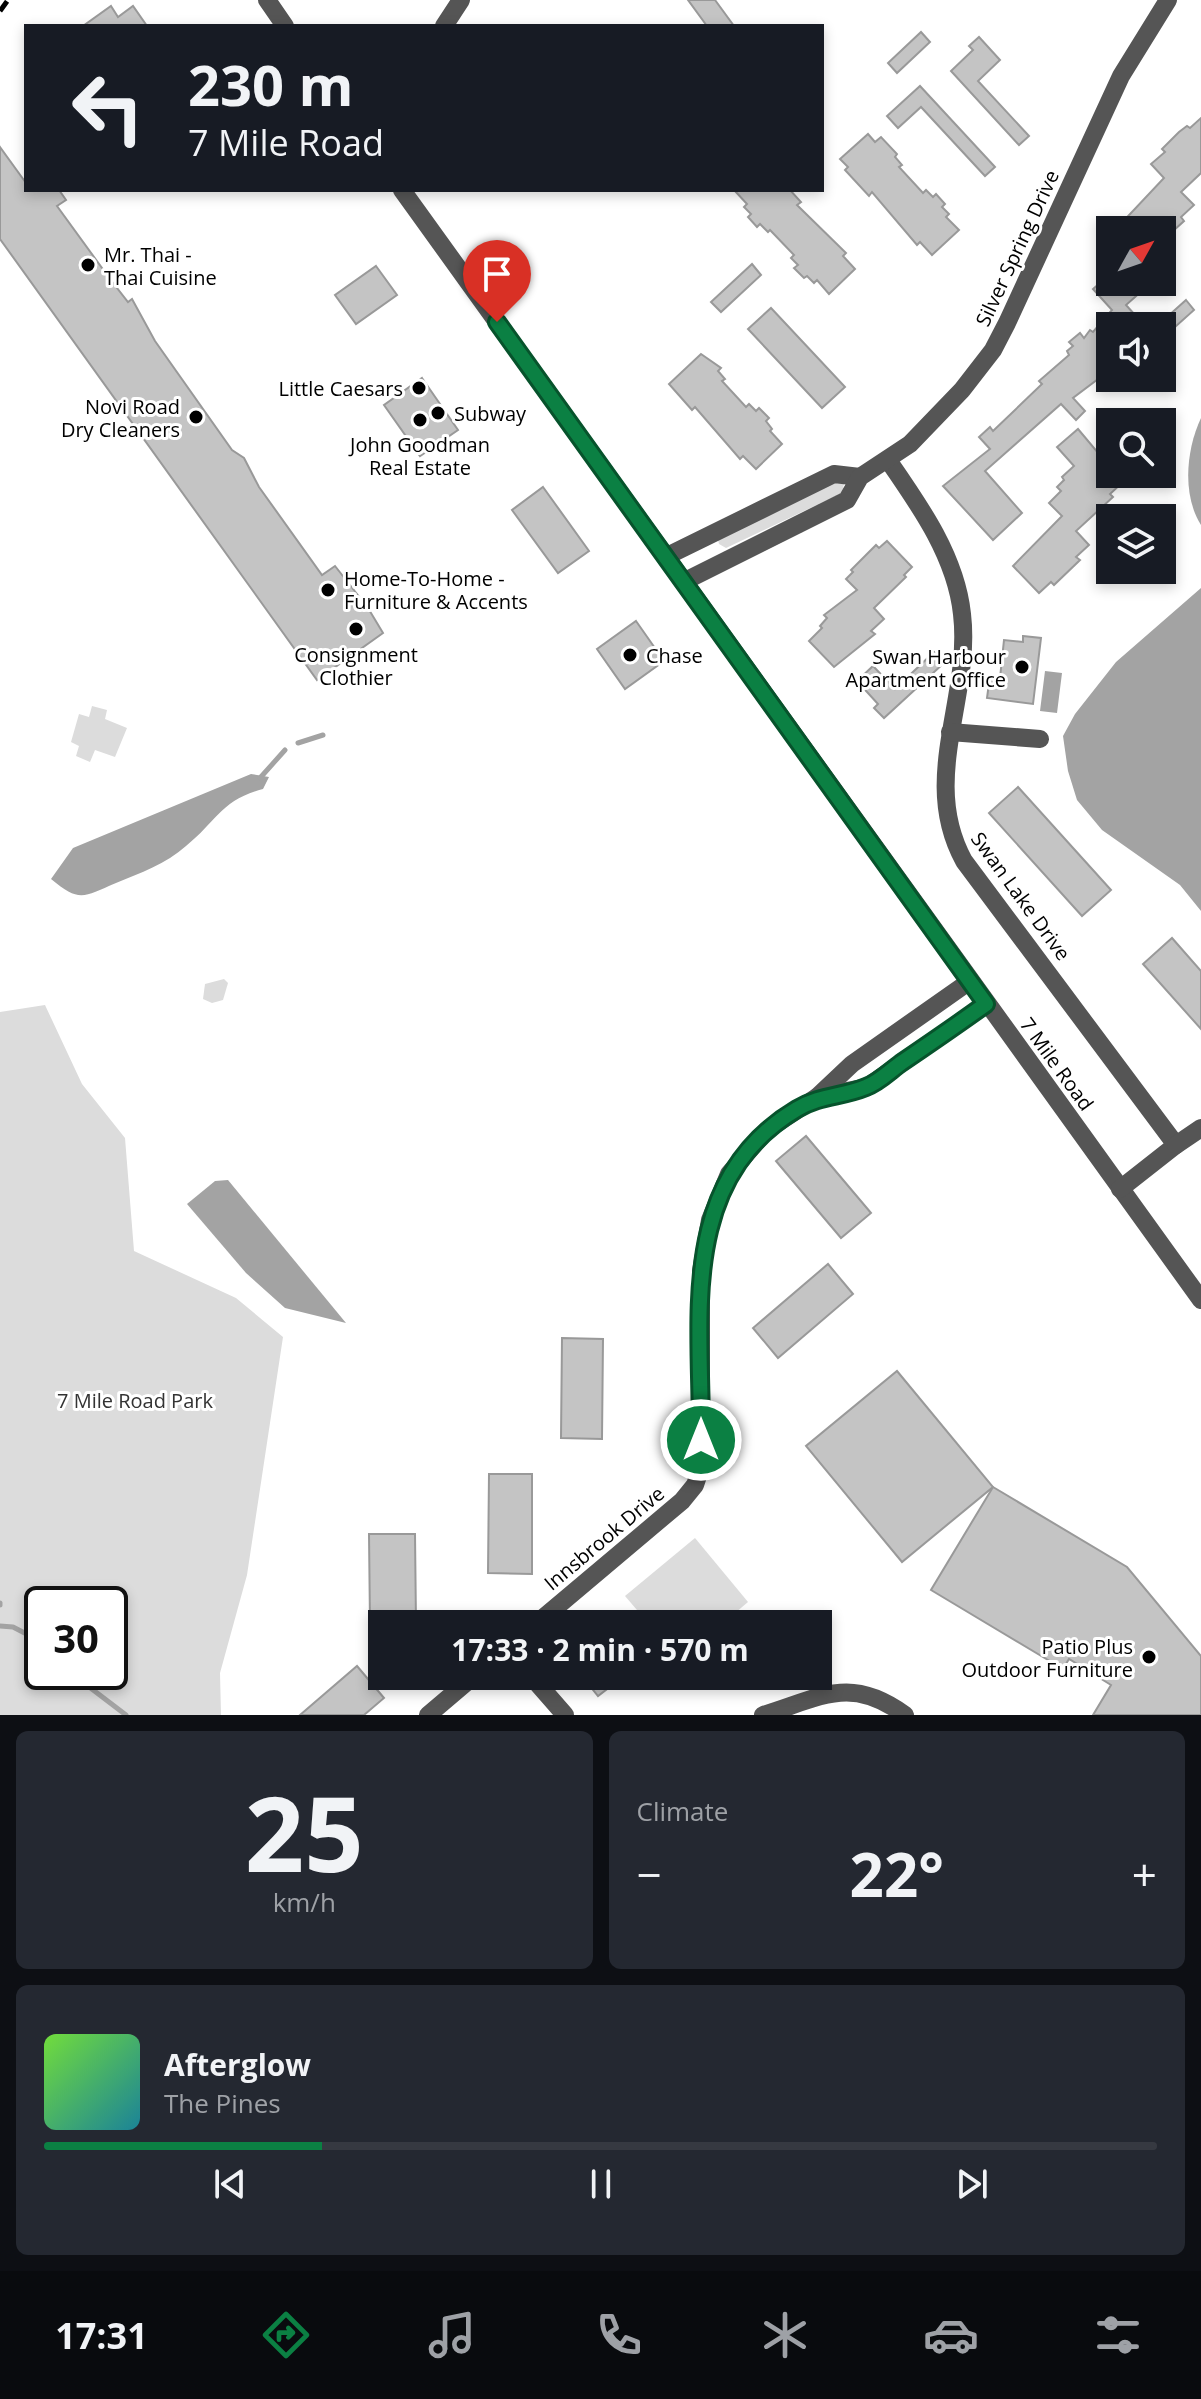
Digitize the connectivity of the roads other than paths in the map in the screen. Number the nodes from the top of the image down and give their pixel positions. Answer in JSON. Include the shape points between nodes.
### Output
{"nodes":[{"id":1,"x":267,"y":0,"type":"edge"},
{"id":2,"x":461,"y":0,"type":"edge"},
{"id":3,"x":1168,"y":0,"type":"edge"},
{"id":4,"x":284,"y":24,"type":"edge"},
{"id":5,"x":445,"y":24,"type":"edge"},
{"id":6,"x":403,"y":192,"type":"edge"},
{"id":7,"x":888,"y":460,"type":"junction"},
{"id":8,"x":860,"y":477,"type":"junction"},
{"id":9,"x":665,"y":557,"type":"junction"},
{"id":10,"x":683,"y":582,"type":"junction"},
{"id":11,"x":950,"y":732,"type":"junction"},
{"id":12,"x":1040,"y":739,"type":"dead end"},
{"id":13,"x":970,"y":981,"type":"junction"},
{"id":14,"x":986,"y":1004,"type":"junction"},
{"id":15,"x":817,"y":1097,"type":"junction"},
{"id":16,"x":1201,"y":1128,"type":"edge"},
{"id":17,"x":1176,"y":1145,"type":"junction"},
{"id":18,"x":1120,"y":1189,"type":"junction"},
{"id":19,"x":1201,"y":1300,"type":"edge"},
{"id":20,"x":553,"y":1610,"type":"edge"},
{"id":21,"x":457,"y":1690,"type":"edge"},
{"id":22,"x":543,"y":1690,"type":"edge"},
{"id":23,"x":428,"y":1715,"type":"edge"},
{"id":24,"x":565,"y":1715,"type":"edge"},
{"id":25,"x":763,"y":1715,"type":"edge"},
{"id":26,"x":905,"y":1715,"type":"edge"}],
"edges":[{"from":1,"to":4,"type":"street"},
{"from":2,"to":5,"type":"street"},
{"from":3,"to":7,"type":"street","name":"Silver Spring Drive","via":[[1114,90],[993,350],[947,407]]},
{"from":6,"to":9,"type":"street","name":"7 Mile Road"},
{"from":7,"to":8,"type":"street","name":"Silver Spring Drive"},
{"from":7,"to":11,"type":"street","name":"Swan Lake Drive","via":[[940,543],[960,599],[962,652]]},
{"from":8,"to":9,"type":"street","name":"Silver Spring Drive","via":[[834,474]]},
{"from":8,"to":10,"type":"street","name":"Silver Spring Drive","via":[[847,500]]},
{"from":9,"to":10,"type":"street","name":"7 Mile Road"},
{"from":10,"to":13,"type":"street","name":"7 Mile Road"},
{"from":11,"to":12,"type":"street"},
{"from":11,"to":17,"type":"street","name":"Swan Lake Drive","via":[[944,797],[953,841]]},
{"from":13,"to":14,"type":"street","name":"7 Mile Road"},
{"from":13,"to":15,"type":"street","name":"Innsbrook Drive","via":[[852,1064]]},
{"from":14,"to":15,"type":"street","name":"Innsbrook Drive","via":[[867,1087]]},
{"from":14,"to":18,"type":"street","name":"7 Mile Road"},
{"from":15,"to":20,"type":"street","name":"Innsbrook Drive","via":[[754,1142],[729,1174],[710,1220],[701,1271],[701,1467],[695,1485]]},
{"from":16,"to":17,"type":"street"},
{"from":17,"to":18,"type":"street"},
{"from":18,"to":19,"type":"street","name":"7 Mile Road"},
{"from":21,"to":23,"type":"street"},
{"from":22,"to":24,"type":"street"},
{"from":25,"to":26,"type":"street","via":[[852,1691],[875,1696]]}]}
